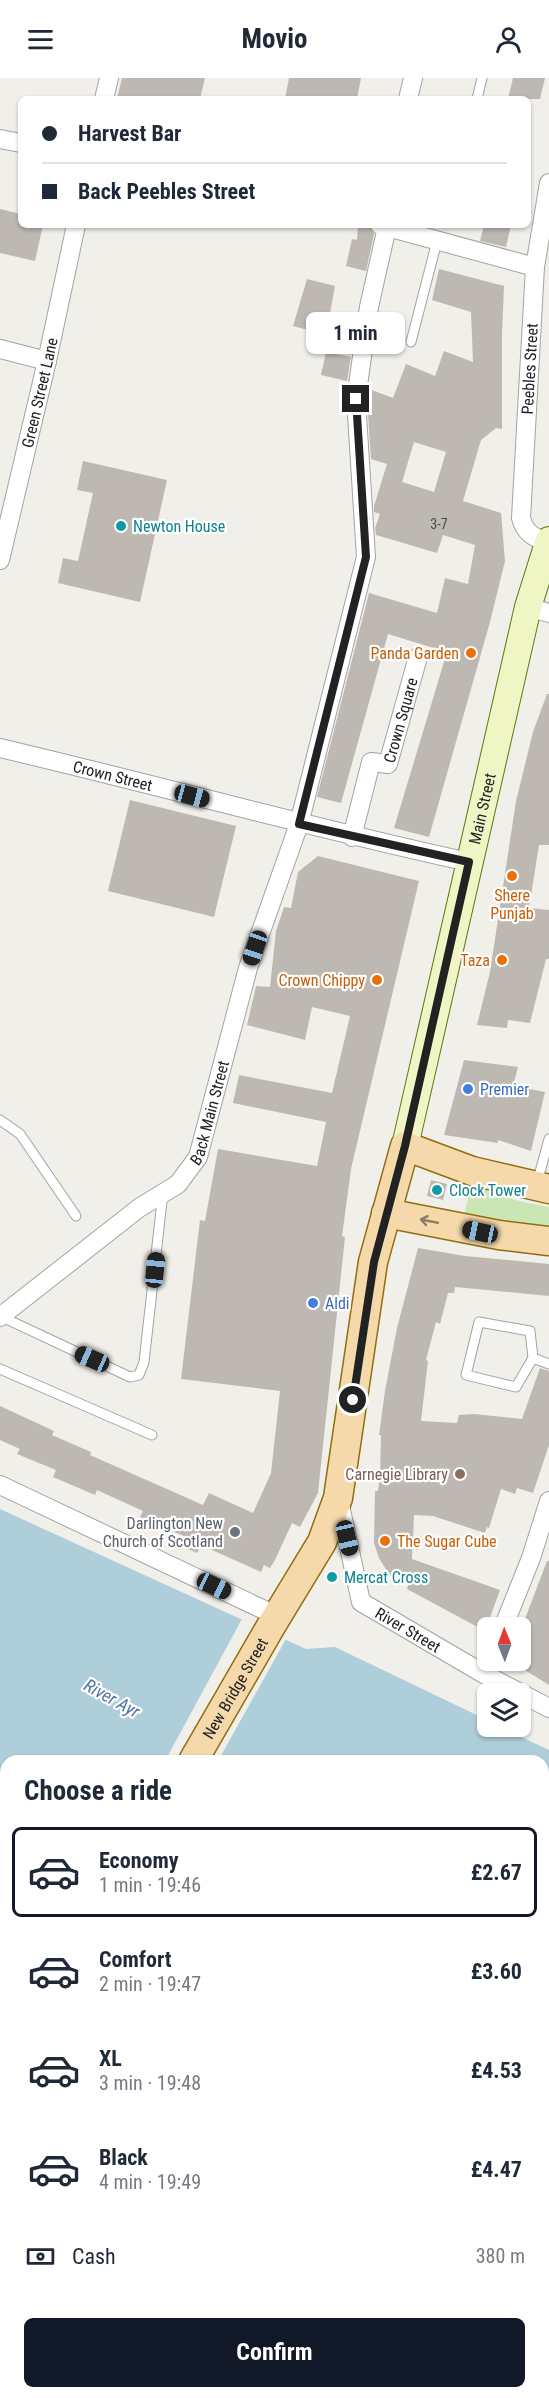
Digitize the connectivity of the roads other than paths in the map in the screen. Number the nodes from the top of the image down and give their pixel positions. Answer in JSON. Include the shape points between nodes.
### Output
{"nodes":[{"id":1,"x":109,"y":78,"type":"edge"},
{"id":2,"x":413,"y":78,"type":"edge"},
{"id":3,"x":482,"y":78,"type":"edge"},
{"id":4,"x":105,"y":96,"type":"edge"},
{"id":5,"x":409,"y":96,"type":"edge"},
{"id":6,"x":478,"y":96,"type":"edge"},
{"id":7,"x":0,"y":139,"type":"edge"},
{"id":8,"x":18,"y":142,"type":"edge"},
{"id":9,"x":549,"y":183,"type":"edge"},
{"id":10,"x":75,"y":228,"type":"edge"},
{"id":11,"x":384,"y":228,"type":"edge"},
{"id":12,"x":391,"y":228,"type":"edge"},
{"id":13,"x":437,"y":241,"type":"junction"},
{"id":14,"x":535,"y":267,"type":"junction"},
{"id":15,"x":411,"y":342,"type":"dead end"},
{"id":16,"x":0,"y":349,"type":"edge"},
{"id":17,"x":47,"y":361,"type":"junction"},
{"id":18,"x":548,"y":541,"type":"edge"},
{"id":19,"x":0,"y":560,"type":"edge"},
{"id":20,"x":538,"y":610,"type":"edge"},
{"id":21,"x":418,"y":657,"type":"dead end"},
{"id":22,"x":0,"y":748,"type":"edge"},
{"id":23,"x":299,"y":824,"type":"junction"},
{"id":24,"x":352,"y":837,"type":"junction"},
{"id":25,"x":469,"y":862,"type":"junction"},
{"id":26,"x":0,"y":1120,"type":"edge"},
{"id":27,"x":549,"y":1139,"type":"edge"},
{"id":28,"x":405,"y":1146,"type":"junction"},
{"id":29,"x":543,"y":1188,"type":"edge"},
{"id":30,"x":163,"y":1192,"type":"junction"},
{"id":31,"x":386,"y":1213,"type":"junction"},
{"id":32,"x":76,"y":1216,"type":"dead end"},
{"id":33,"x":549,"y":1241,"type":"edge"},
{"id":34,"x":0,"y":1316,"type":"edge"},
{"id":35,"x":533,"y":1358,"type":"junction"},
{"id":36,"x":549,"y":1364,"type":"edge"},
{"id":37,"x":0,"y":1369,"type":"edge"},
{"id":38,"x":152,"y":1435,"type":"dead end"},
{"id":39,"x":0,"y":1485,"type":"edge"},
{"id":40,"x":338,"y":1498,"type":"junction"},
{"id":41,"x":549,"y":1501,"type":"edge"},
{"id":42,"x":507,"y":1617,"type":"edge"},
{"id":43,"x":274,"y":1621,"type":"junction"},
{"id":44,"x":477,"y":1662,"type":"edge"},
{"id":45,"x":493,"y":1671,"type":"edge"},
{"id":46,"x":549,"y":1708,"type":"edge"},
{"id":47,"x":196,"y":1755,"type":"edge"}],
"edges":[{"from":1,"to":4,"type":"street"},
{"from":2,"to":5,"type":"street"},
{"from":3,"to":6,"type":"lane"},
{"from":7,"to":8,"type":"street"},
{"from":9,"to":14,"type":"street","name":"Peebles Street"},
{"from":10,"to":17,"type":"street","name":"Green Street Lane"},
{"from":11,"to":23,"type":"street","name":"Back Main Street","via":[[356,399],[366,557]]},
{"from":12,"to":13,"type":"street"},
{"from":13,"to":14,"type":"street"},
{"from":13,"to":15,"type":"lane"},
{"from":14,"to":18,"type":"street","name":"Peebles Street","via":[[521,518],[524,530]]},
{"from":16,"to":17,"type":"street"},
{"from":17,"to":19,"type":"street","name":"Green Street Lane"},
{"from":18,"to":20,"type":"street","name":"Main Street"},
{"from":20,"to":25,"type":"street","name":"Main Street"},
{"from":21,"to":24,"type":"street","name":"Crown Square","via":[[387,764],[371,762]]},
{"from":22,"to":23,"type":"street","name":"Crown Street"},
{"from":23,"to":24,"type":"street","name":"Crown Street"},
{"from":23,"to":30,"type":"street","name":"Back Main Street","via":[[248,968],[198,1157],[178,1184]]},
{"from":24,"to":25,"type":"street","name":"Crown Street"},
{"from":25,"to":28,"type":"street","name":"Main Street"},
{"from":26,"to":32,"type":"lane","via":[[20,1134]]},
{"from":27,"to":29,"type":"lane"},
{"from":28,"to":29,"type":"main road","via":[[472,1171]]},
{"from":28,"to":31,"type":"main road","name":"Main Street"},
{"from":30,"to":34,"type":"street","name":"Back Main Street"},
{"from":30,"to":34,"type":"lane","via":[[144,1362],[139,1375],[130,1377]]},
{"from":33,"to":31,"type":"main road","one_way":true,"via":[[499,1236]]},
{"from":31,"to":40,"type":"main road","name":"Main Street","via":[[374,1262]]},
{"from":35,"to":35,"type":"lane","via":[[530,1331],[479,1322],[466,1374],[516,1387]]},
{"from":35,"to":36,"type":"lane"},
{"from":37,"to":38,"type":"lane"},
{"from":39,"to":43,"type":"street"},
{"from":40,"to":43,"type":"main road","name":"New Bridge Street","via":[[322,1542]]},
{"from":40,"to":44,"type":"street","name":"River Street","via":[[361,1602]]},
{"from":41,"to":42,"type":"street"},
{"from":43,"to":47,"type":"main road","name":"New Bridge Street"},
{"from":45,"to":46,"type":"street","name":"River Street"}]}
